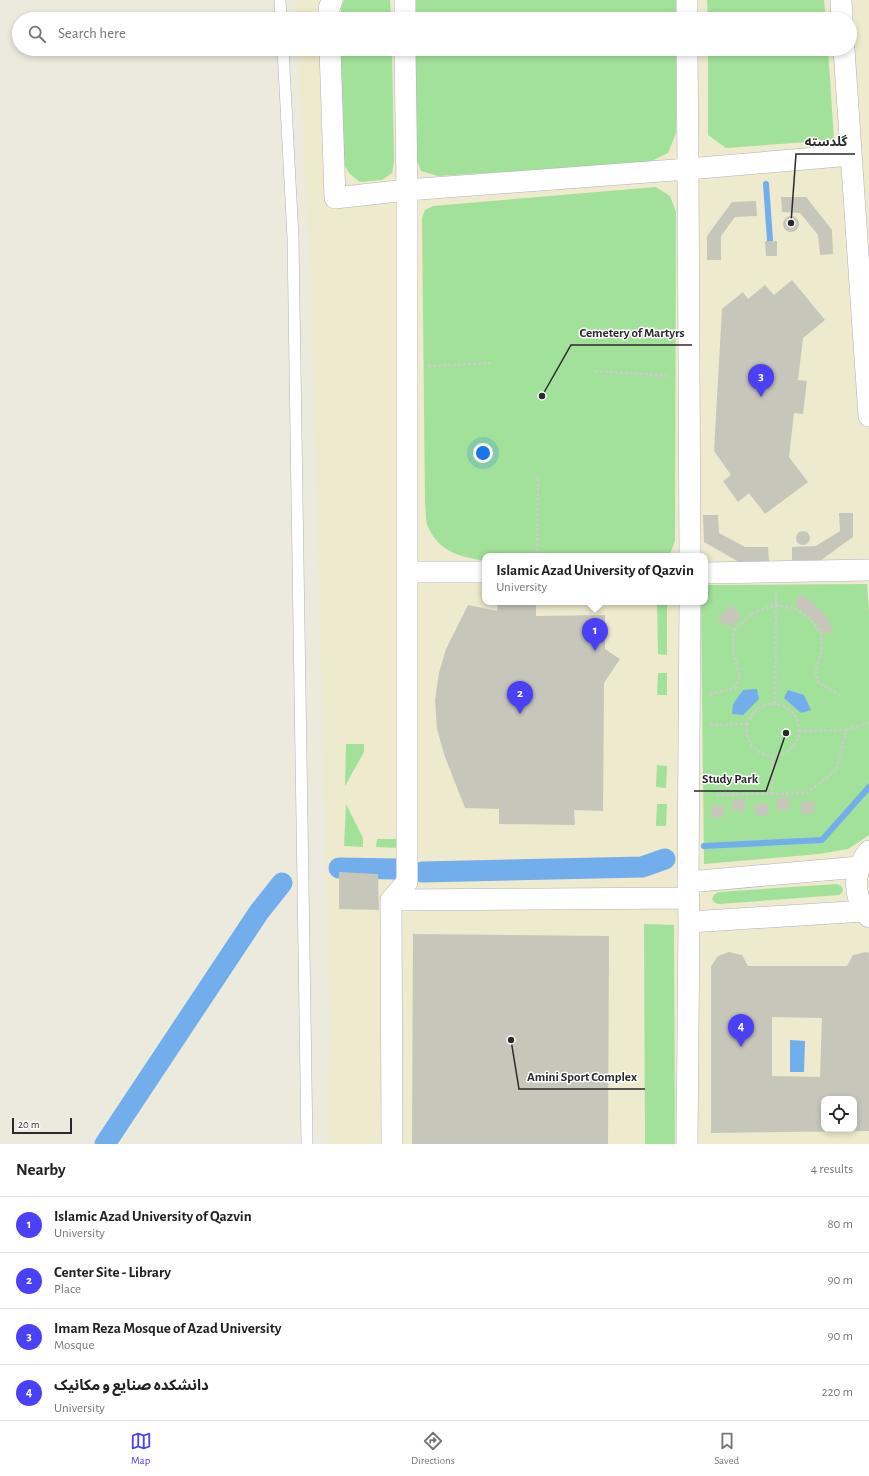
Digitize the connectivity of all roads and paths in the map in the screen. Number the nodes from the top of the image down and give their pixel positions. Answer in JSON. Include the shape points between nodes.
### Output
{"nodes":[{"id":1,"x":280,"y":0,"type":"edge"},
{"id":2,"x":332,"y":0,"type":"edge"},
{"id":3,"x":405,"y":0,"type":"edge"},
{"id":4,"x":687,"y":0,"type":"edge"},
{"id":5,"x":841,"y":0,"type":"edge"},
{"id":6,"x":281,"y":12,"type":"edge"},
{"id":7,"x":329,"y":12,"type":"edge"},
{"id":8,"x":405,"y":12,"type":"edge"},
{"id":9,"x":687,"y":12,"type":"edge"},
{"id":10,"x":842,"y":12,"type":"edge"},
{"id":11,"x":283,"y":56,"type":"edge"},
{"id":12,"x":330,"y":56,"type":"edge"},
{"id":13,"x":405,"y":56,"type":"edge"},
{"id":14,"x":688,"y":56,"type":"edge"},
{"id":15,"x":844,"y":56,"type":"edge"},
{"id":16,"x":851,"y":155,"type":"junction"},
{"id":17,"x":688,"y":169,"type":"junction"},
{"id":18,"x":407,"y":190,"type":"junction"},
{"id":19,"x":493,"y":363,"type":"dead end"},
{"id":20,"x":408,"y":367,"type":"junction"},
{"id":21,"x":595,"y":371,"type":"dead end"},
{"id":22,"x":689,"y":377,"type":"junction"},
{"id":23,"x":869,"y":416,"type":"edge"},
{"id":24,"x":538,"y":475,"type":"dead end"},
{"id":25,"x":537,"y":553,"type":"edge"},
{"id":26,"x":690,"y":553,"type":"edge"},
{"id":27,"x":869,"y":570,"type":"edge"},
{"id":28,"x":407,"y":572,"type":"junction"},
{"id":29,"x":482,"y":572,"type":"edge"},
{"id":30,"x":776,"y":572,"type":"junction"},
{"id":31,"x":708,"y":573,"type":"edge"},
{"id":32,"x":690,"y":605,"type":"edge"},
{"id":33,"x":776,"y":605,"type":"junction"},
{"id":34,"x":710,"y":694,"type":"dead end"},
{"id":35,"x":840,"y":695,"type":"dead end"},
{"id":36,"x":775,"y":704,"type":"junction"},
{"id":37,"x":869,"y":723,"type":"edge"},
{"id":38,"x":747,"y":724,"type":"junction"},
{"id":39,"x":689,"y":725,"type":"junction"},
{"id":40,"x":846,"y":730,"type":"junction"},
{"id":41,"x":799,"y":731,"type":"junction"},
{"id":42,"x":773,"y":756,"type":"junction"},
{"id":43,"x":771,"y":794,"type":"junction"},
{"id":44,"x":716,"y":795,"type":"dead end"},
{"id":45,"x":864,"y":859,"type":"edge"},
{"id":46,"x":689,"y":890,"type":"junction"},
{"id":47,"x":391,"y":900,"type":"junction"},
{"id":48,"x":867,"y":914,"type":"edge"},
{"id":49,"x":689,"y":922,"type":"junction"},
{"id":50,"x":307,"y":1144,"type":"edge"},
{"id":51,"x":392,"y":1144,"type":"edge"},
{"id":52,"x":687,"y":1144,"type":"edge"}],
"edges":[{"from":1,"to":6,"type":"lane"},
{"from":2,"to":7,"type":"street"},
{"from":3,"to":8,"type":"street"},
{"from":4,"to":9,"type":"street"},
{"from":5,"to":10,"type":"street"},
{"from":11,"to":50,"type":"lane","via":[[293,238]]},
{"from":12,"to":18,"type":"street","via":[[335,198]]},
{"from":13,"to":18,"type":"street"},
{"from":14,"to":17,"type":"street"},
{"from":15,"to":16,"type":"street"},
{"from":16,"to":17,"type":"street"},
{"from":16,"to":23,"type":"street"},
{"from":17,"to":18,"type":"street"},
{"from":17,"to":22,"type":"street"},
{"from":18,"to":20,"type":"street"},
{"from":19,"to":20,"type":"path"},
{"from":20,"to":28,"type":"street"},
{"from":21,"to":22,"type":"path"},
{"from":22,"to":26,"type":"street"},
{"from":24,"to":25,"type":"path"},
{"from":27,"to":30,"type":"street"},
{"from":28,"to":29,"type":"street"},
{"from":28,"to":47,"type":"street","via":[[407,882]]},
{"from":30,"to":31,"type":"street"},
{"from":30,"to":33,"type":"path"},
{"from":32,"to":39,"type":"street"},
{"from":33,"to":34,"type":"path","via":[[754,612],[734,630],[733,651],[740,677],[735,688]]},
{"from":33,"to":35,"type":"path","via":[[796,608],[810,619],[821,634],[822,649],[815,672],[819,683]]},
{"from":33,"to":36,"type":"path"},
{"from":36,"to":38,"type":"path","via":[[766,704],[758,708]]},
{"from":36,"to":41,"type":"path","via":[[791,710],[796,717]]},
{"from":37,"to":40,"type":"path"},
{"from":38,"to":39,"type":"path"},
{"from":38,"to":42,"type":"path","via":[[748,739],[752,746],[766,756]]},
{"from":39,"to":46,"type":"street"},
{"from":40,"to":41,"type":"path"},
{"from":40,"to":43,"type":"path","via":[[837,769],[808,792]]},
{"from":41,"to":42,"type":"path","via":[[791,750]]},
{"from":42,"to":43,"type":"path"},
{"from":43,"to":44,"type":"path"},
{"from":45,"to":46,"type":"street"},
{"from":45,"to":48,"type":"street","via":[[856,882],[858,897]]},
{"from":46,"to":47,"type":"street"},
{"from":46,"to":49,"type":"street"},
{"from":47,"to":51,"type":"street"},
{"from":48,"to":49,"type":"street"},
{"from":49,"to":52,"type":"street"}]}
